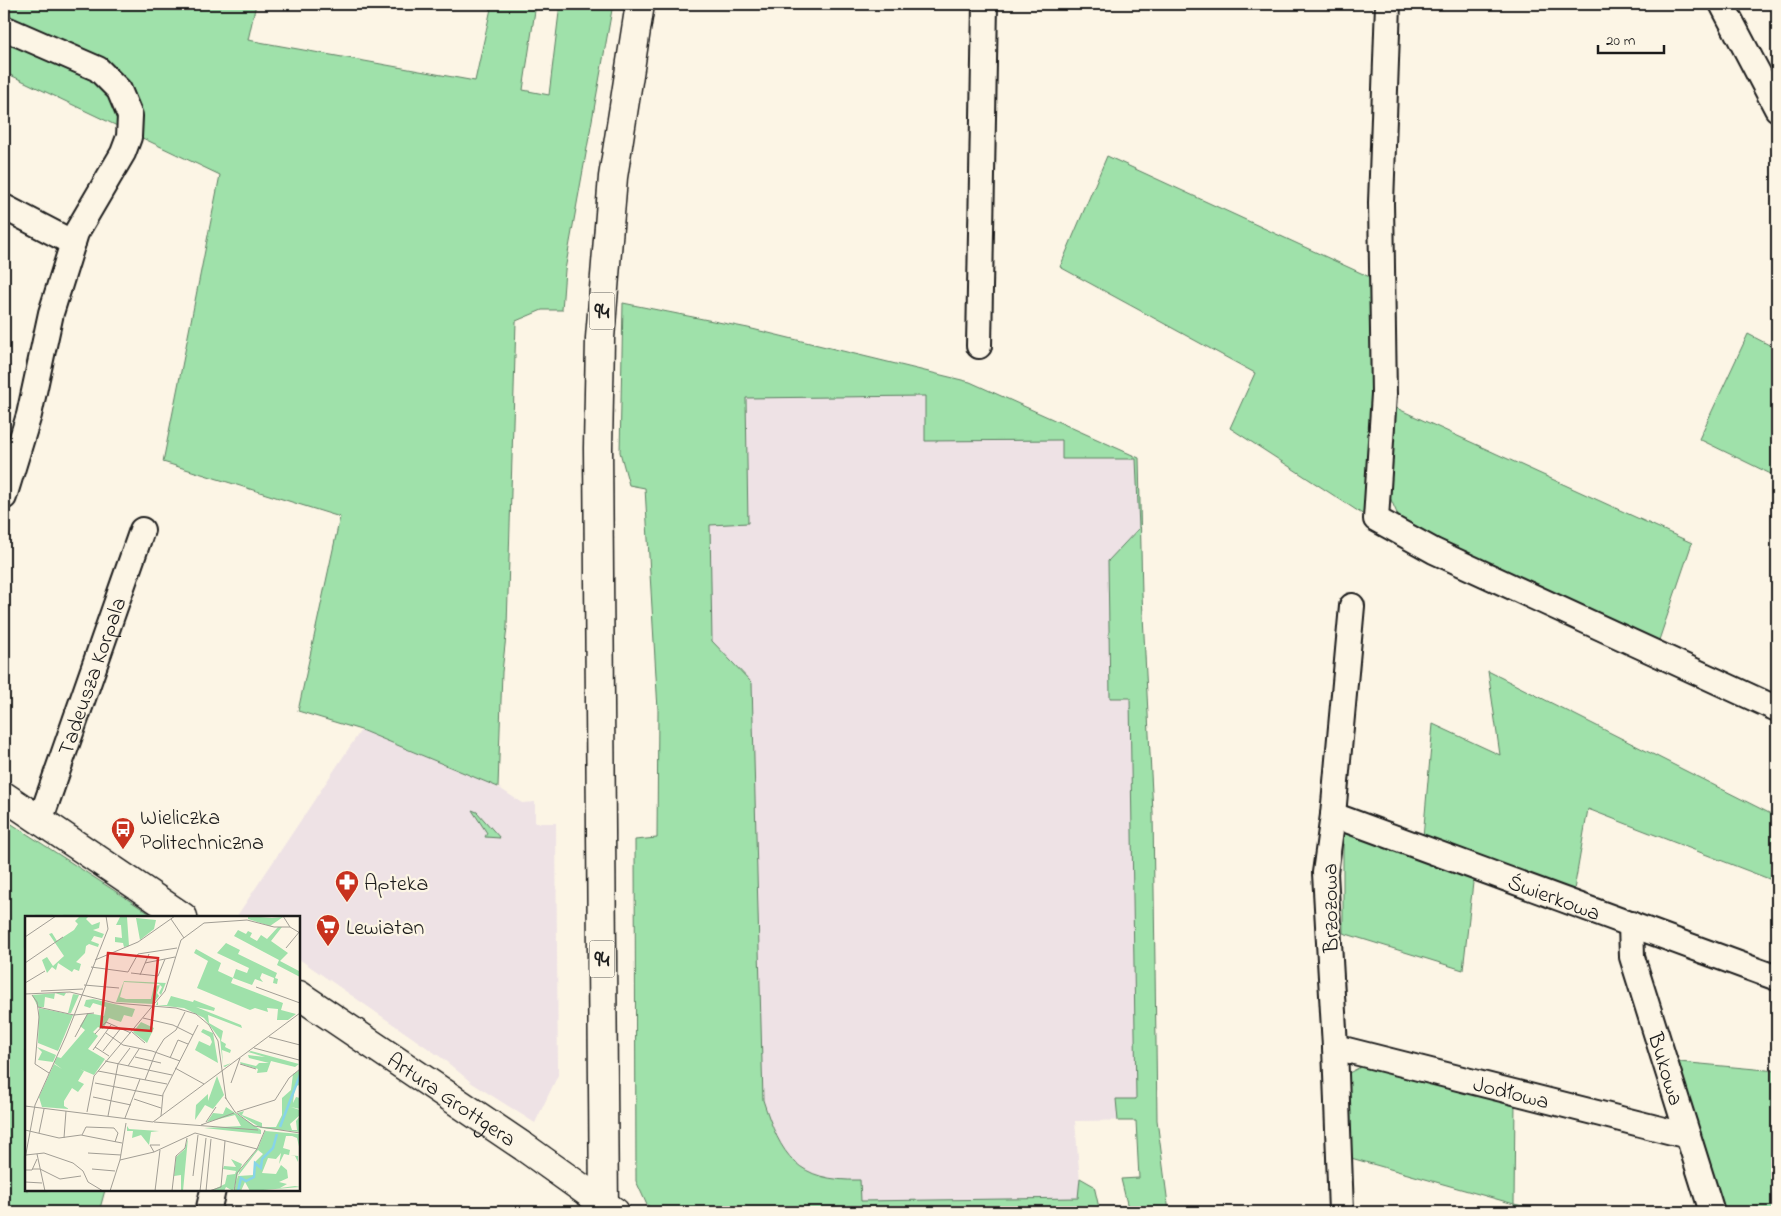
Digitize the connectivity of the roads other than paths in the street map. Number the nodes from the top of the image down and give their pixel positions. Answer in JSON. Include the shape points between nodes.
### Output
{"nodes":[{"id":1,"x":640,"y":4,"type":"edge"},
{"id":2,"x":985,"y":4,"type":"edge"},
{"id":3,"x":1388,"y":4,"type":"edge"},
{"id":4,"x":1722,"y":4,"type":"edge"},
{"id":5,"x":4,"y":28,"type":"edge"},
{"id":6,"x":1777,"y":108,"type":"edge"},
{"id":7,"x":4,"y":207,"type":"edge"},
{"id":8,"x":73,"y":243,"type":"junction"},
{"id":9,"x":979,"y":346,"type":"dead end"},
{"id":10,"x":5,"y":490,"type":"edge"},
{"id":11,"x":142,"y":530,"type":"dead end"},
{"id":12,"x":1352,"y":606,"type":"dead end"},
{"id":13,"x":1777,"y":709,"type":"edge"},
{"id":14,"x":4,"y":796,"type":"edge"},
{"id":15,"x":1333,"y":815,"type":"junction"},
{"id":16,"x":40,"y":821,"type":"junction"},
{"id":17,"x":182,"y":916,"type":"edge"},
{"id":18,"x":1631,"y":924,"type":"junction"},
{"id":19,"x":1777,"y":978,"type":"edge"},
{"id":20,"x":300,"y":998,"type":"edge"},
{"id":21,"x":1335,"y":1047,"type":"junction"},
{"id":22,"x":1688,"y":1136,"type":"junction"},
{"id":23,"x":213,"y":1191,"type":"edge"},
{"id":24,"x":607,"y":1209,"type":"edge"},
{"id":25,"x":208,"y":1212,"type":"edge"},
{"id":26,"x":1340,"y":1212,"type":"edge"},
{"id":27,"x":1712,"y":1212,"type":"edge"}],
"edges":[{"from":1,"to":24,"type":"main road","number":"94","via":[[613,177],[600,338],[598,458]]},
{"from":2,"to":9,"type":"street"},
{"from":3,"to":13,"type":"street","via":[[1381,203],[1384,394],[1376,519],[1434,551]]},
{"from":4,"to":6,"type":"street"},
{"from":5,"to":8,"type":"street","via":[[98,69],[119,90],[130,116],[129,138],[123,153]]},
{"from":7,"to":8,"type":"street"},
{"from":8,"to":10,"type":"street","via":[[51,313],[29,415]]},
{"from":11,"to":16,"type":"street","name":"Tadeusza Korpala"},
{"from":12,"to":15,"type":"street","name":"Brzozowa"},
{"from":14,"to":16,"type":"main road"},
{"from":15,"to":18,"type":"street","name":"Świerkowa"},
{"from":15,"to":21,"type":"street","name":"Brzozowa","via":[[1325,873]]},
{"from":16,"to":17,"type":"main road"},
{"from":18,"to":19,"type":"street","name":"Świerkowa"},
{"from":18,"to":22,"type":"street","name":"Bukowa","via":[[1632,957]]},
{"from":20,"to":24,"type":"main road","name":"Artura Grottgera","via":[[524,1147]]},
{"from":21,"to":22,"type":"street","name":"Jodłowa"},
{"from":21,"to":26,"type":"street","name":"Brzozowa"},
{"from":22,"to":27,"type":"street","name":"Bukowa"},
{"from":23,"to":25,"type":"street"}]}
